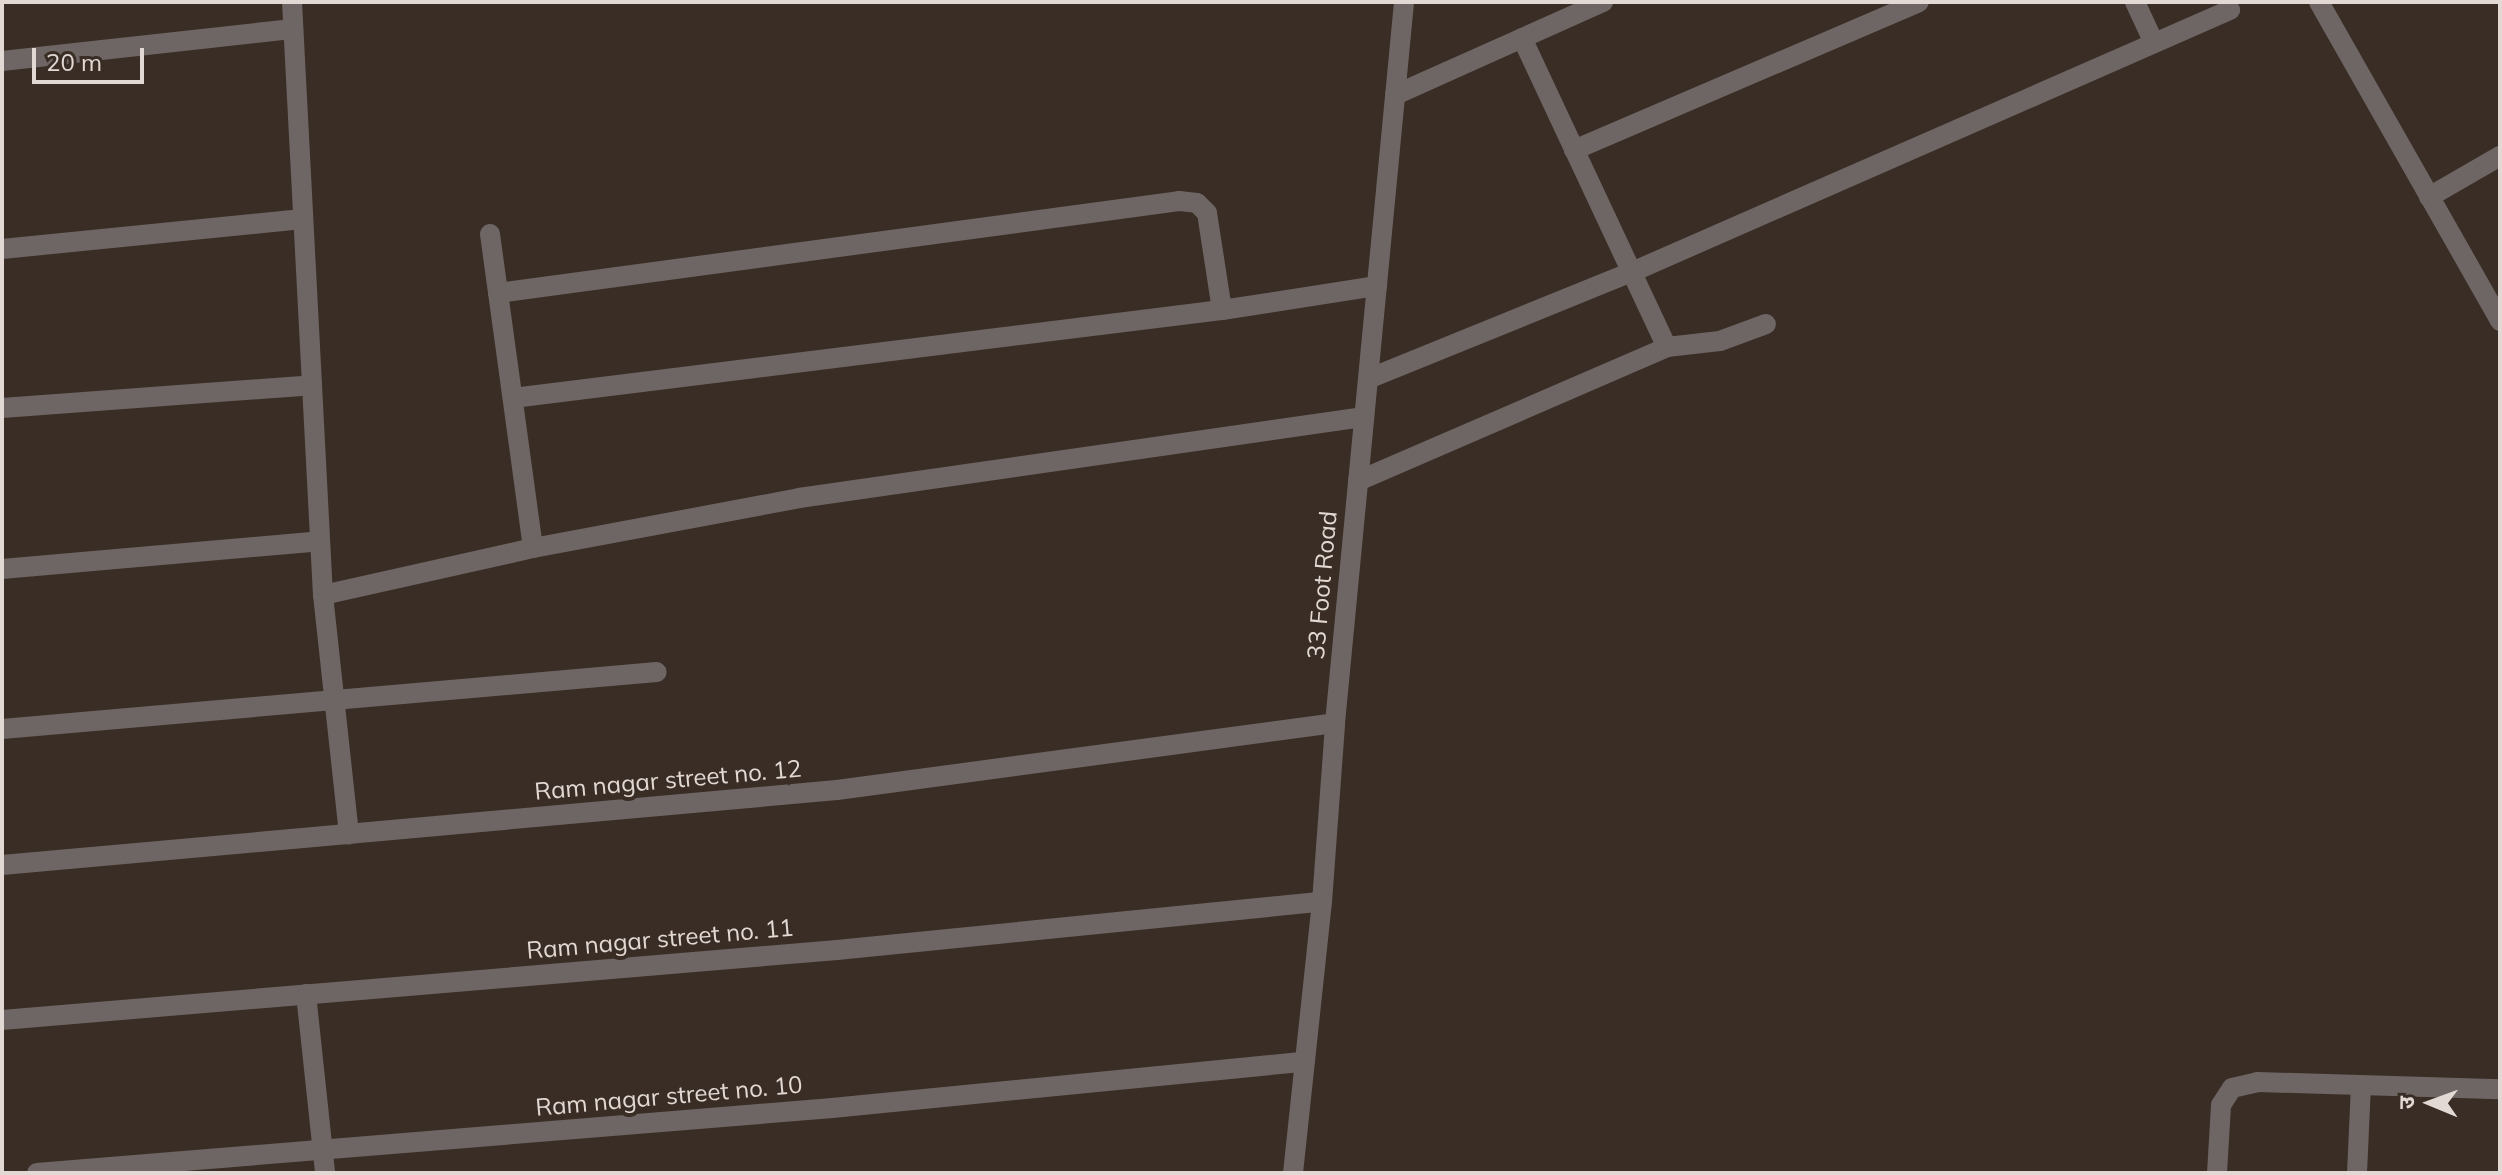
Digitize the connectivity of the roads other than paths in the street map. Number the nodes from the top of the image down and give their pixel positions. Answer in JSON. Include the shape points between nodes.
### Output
{"nodes":[{"id":1,"x":292,"y":2,"type":"edge"},
{"id":2,"x":1404,"y":2,"type":"edge"},
{"id":3,"x":1603,"y":2,"type":"edge"},
{"id":4,"x":1919,"y":2,"type":"edge"},
{"id":5,"x":2135,"y":2,"type":"edge"},
{"id":6,"x":2343,"y":2,"type":"edge"},
{"id":7,"x":2322,"y":7,"type":"edge"},
{"id":8,"x":2230,"y":10,"type":"dead end"},
{"id":9,"x":293,"y":29,"type":"junction"},
{"id":10,"x":1522,"y":38,"type":"junction"},
{"id":11,"x":2154,"y":43,"type":"junction"},
{"id":12,"x":2,"y":61,"type":"edge"},
{"id":13,"x":1395,"y":95,"type":"junction"},
{"id":14,"x":1574,"y":150,"type":"junction"},
{"id":15,"x":2500,"y":156,"type":"edge"},
{"id":16,"x":2429,"y":197,"type":"junction"},
{"id":17,"x":303,"y":219,"type":"junction"},
{"id":18,"x":490,"y":234,"type":"dead end"},
{"id":19,"x":2,"y":249,"type":"edge"},
{"id":20,"x":1632,"y":272,"type":"junction"},
{"id":21,"x":1377,"y":286,"type":"junction"},
{"id":22,"x":498,"y":293,"type":"junction"},
{"id":23,"x":1222,"y":310,"type":"junction"},
{"id":24,"x":2500,"y":321,"type":"edge"},
{"id":25,"x":1766,"y":324,"type":"dead end"},
{"id":26,"x":1667,"y":347,"type":"junction"},
{"id":27,"x":1368,"y":379,"type":"junction"},
{"id":28,"x":312,"y":385,"type":"junction"},
{"id":29,"x":513,"y":398,"type":"junction"},
{"id":30,"x":2,"y":408,"type":"edge"},
{"id":31,"x":1364,"y":417,"type":"junction"},
{"id":32,"x":1358,"y":481,"type":"junction"},
{"id":33,"x":320,"y":541,"type":"junction"},
{"id":34,"x":533,"y":548,"type":"junction"},
{"id":35,"x":2,"y":569,"type":"edge"},
{"id":36,"x":323,"y":595,"type":"junction"},
{"id":37,"x":657,"y":672,"type":"dead end"},
{"id":38,"x":332,"y":698,"type":"junction"},
{"id":39,"x":1335,"y":723,"type":"junction"},
{"id":40,"x":2,"y":729,"type":"edge"},
{"id":41,"x":349,"y":835,"type":"junction"},
{"id":42,"x":2,"y":865,"type":"edge"},
{"id":43,"x":1322,"y":902,"type":"junction"},
{"id":44,"x":306,"y":994,"type":"junction"},
{"id":45,"x":2,"y":1020,"type":"edge"},
{"id":46,"x":1304,"y":1062,"type":"junction"},
{"id":47,"x":2361,"y":1085,"type":"junction"},
{"id":48,"x":2500,"y":1089,"type":"edge"},
{"id":49,"x":322,"y":1150,"type":"junction"},
{"id":50,"x":37,"y":1173,"type":"edge"},
{"id":51,"x":325,"y":1173,"type":"edge"},
{"id":52,"x":1293,"y":1173,"type":"edge"},
{"id":53,"x":2217,"y":1173,"type":"edge"},
{"id":54,"x":2357,"y":1173,"type":"edge"}],
"edges":[{"from":1,"to":9,"type":"street"},
{"from":2,"to":13,"type":"street","name":"33 Foot Road"},
{"from":3,"to":10,"type":"street"},
{"from":4,"to":14,"type":"street"},
{"from":5,"to":11,"type":"street"},
{"from":6,"to":7,"type":"street"},
{"from":7,"to":16,"type":"street"},
{"from":8,"to":11,"type":"street"},
{"from":9,"to":12,"type":"street"},
{"from":9,"to":17,"type":"street"},
{"from":10,"to":13,"type":"street"},
{"from":10,"to":14,"type":"street"},
{"from":11,"to":20,"type":"street"},
{"from":13,"to":21,"type":"street","name":"33 Foot Road"},
{"from":14,"to":20,"type":"street"},
{"from":15,"to":16,"type":"street"},
{"from":16,"to":24,"type":"street"},
{"from":17,"to":19,"type":"street"},
{"from":17,"to":28,"type":"street"},
{"from":18,"to":22,"type":"street"},
{"from":20,"to":26,"type":"street"},
{"from":20,"to":27,"type":"street"},
{"from":21,"to":23,"type":"street"},
{"from":21,"to":27,"type":"street","name":"33 Foot Road"},
{"from":22,"to":23,"type":"street","via":[[1179,201],[1197,203],[1207,213]]},
{"from":22,"to":29,"type":"street"},
{"from":23,"to":29,"type":"street"},
{"from":25,"to":26,"type":"street","via":[[1720,341]]},
{"from":26,"to":32,"type":"street"},
{"from":27,"to":31,"type":"street","name":"33 Foot Road"},
{"from":28,"to":30,"type":"street"},
{"from":28,"to":33,"type":"street"},
{"from":29,"to":34,"type":"street"},
{"from":31,"to":32,"type":"street","name":"33 Foot Road"},
{"from":31,"to":34,"type":"street","via":[[799,498]]},
{"from":32,"to":39,"type":"street","name":"33 Foot Road"},
{"from":33,"to":35,"type":"street"},
{"from":33,"to":36,"type":"street"},
{"from":34,"to":36,"type":"street"},
{"from":36,"to":38,"type":"street"},
{"from":37,"to":38,"type":"street"},
{"from":38,"to":40,"type":"street"},
{"from":38,"to":41,"type":"street"},
{"from":39,"to":41,"type":"street","name":"Ram nagar street no. 12","via":[[837,790]]},
{"from":39,"to":43,"type":"street","name":"33 Foot Road"},
{"from":41,"to":42,"type":"street","name":"Ram nagar street no. 12"},
{"from":43,"to":44,"type":"street","name":"Ram nagar street no. 11","via":[[837,950]]},
{"from":43,"to":46,"type":"street","name":"33 Foot Road"},
{"from":44,"to":45,"type":"street","name":"Ram nagar street no. 11"},
{"from":44,"to":49,"type":"street"},
{"from":46,"to":49,"type":"street","name":"Ram nagar street no. 10"},
{"from":46,"to":52,"type":"street","name":"33 Foot Road"},
{"from":47,"to":48,"type":"street"},
{"from":47,"to":53,"type":"street","via":[[2257,1082],[2232,1088],[2221,1105]]},
{"from":47,"to":54,"type":"street"},
{"from":49,"to":50,"type":"street","name":"Ram nagar street no. 10"},
{"from":49,"to":51,"type":"street"}]}
